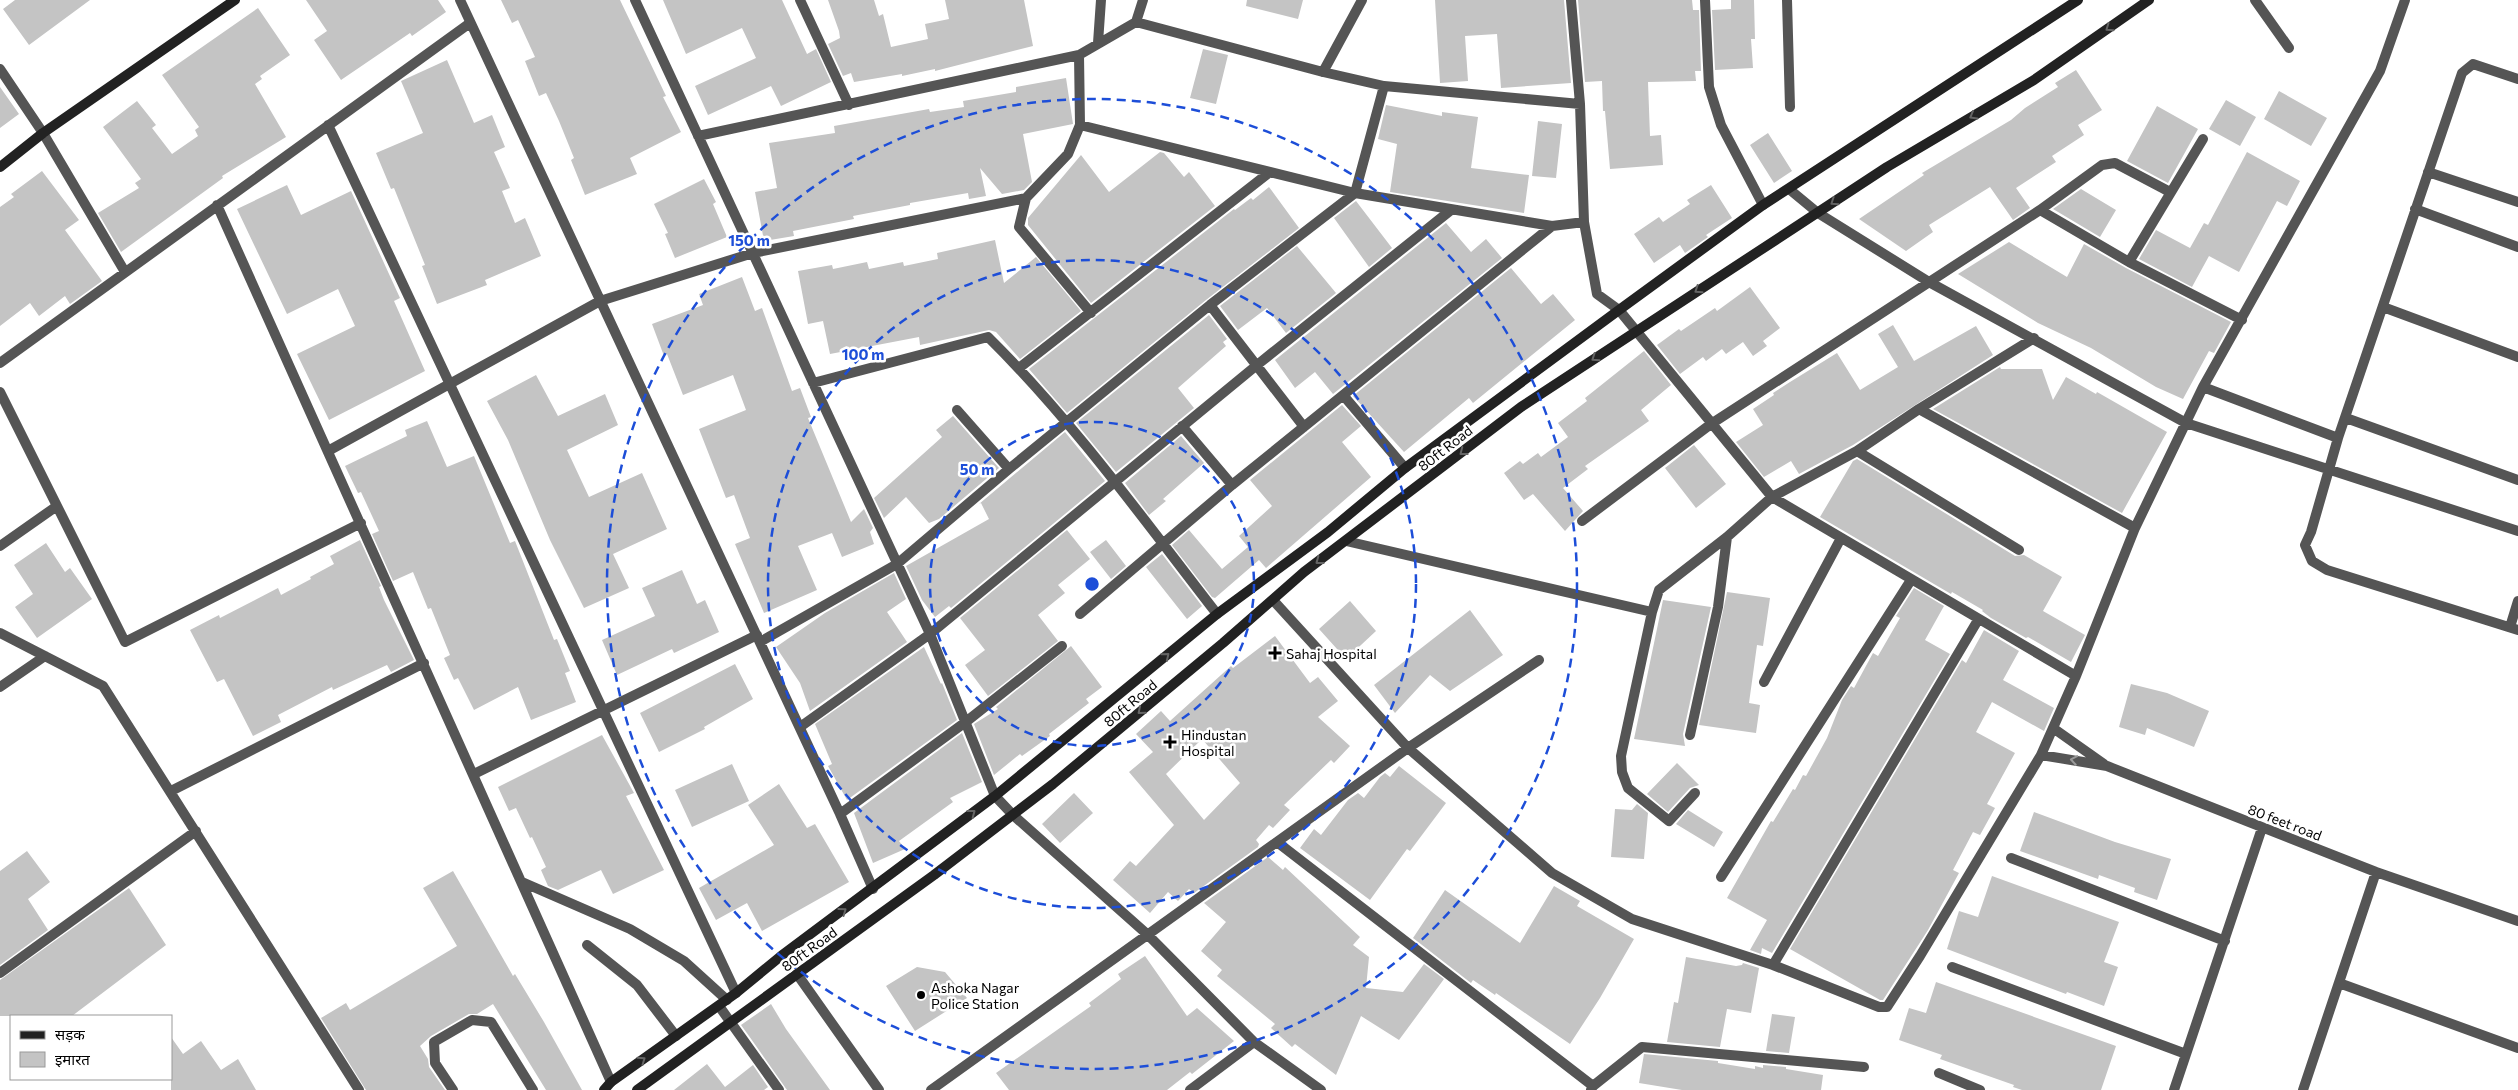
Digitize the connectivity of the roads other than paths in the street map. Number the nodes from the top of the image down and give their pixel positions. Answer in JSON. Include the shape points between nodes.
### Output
{"nodes":[{"id":1,"x":235,"y":0,"type":"edge"},
{"id":2,"x":460,"y":0,"type":"edge"},
{"id":3,"x":635,"y":0,"type":"edge"},
{"id":4,"x":800,"y":0,"type":"edge"},
{"id":5,"x":1101,"y":0,"type":"edge"},
{"id":6,"x":1143,"y":0,"type":"edge"},
{"id":7,"x":1362,"y":0,"type":"edge"},
{"id":8,"x":1571,"y":0,"type":"edge"},
{"id":9,"x":1705,"y":0,"type":"edge"},
{"id":10,"x":1787,"y":0,"type":"edge"},
{"id":11,"x":2078,"y":0,"type":"edge"},
{"id":12,"x":2149,"y":0,"type":"edge"},
{"id":13,"x":2255,"y":0,"type":"edge"},
{"id":14,"x":2406,"y":0,"type":"edge"},
{"id":15,"x":1136,"y":22,"type":"junction"},
{"id":16,"x":470,"y":23,"type":"junction"},
{"id":17,"x":1098,"y":44,"type":"junction"},
{"id":18,"x":2289,"y":48,"type":"dead end"},
{"id":19,"x":1079,"y":55,"type":"junction"},
{"id":20,"x":0,"y":70,"type":"edge"},
{"id":21,"x":1323,"y":72,"type":"junction"},
{"id":22,"x":2518,"y":80,"type":"edge"},
{"id":23,"x":1384,"y":86,"type":"junction"},
{"id":24,"x":1580,"y":104,"type":"junction"},
{"id":25,"x":848,"y":106,"type":"junction"},
{"id":26,"x":1790,"y":107,"type":"dead end"},
{"id":27,"x":328,"y":125,"type":"junction"},
{"id":28,"x":1080,"y":125,"type":"junction"},
{"id":29,"x":43,"y":133,"type":"junction"},
{"id":30,"x":698,"y":136,"type":"junction"},
{"id":31,"x":2203,"y":139,"type":"dead end"},
{"id":32,"x":0,"y":167,"type":"edge"},
{"id":33,"x":1270,"y":172,"type":"junction"},
{"id":34,"x":2428,"y":172,"type":"junction"},
{"id":35,"x":1789,"y":188,"type":"junction"},
{"id":36,"x":2170,"y":192,"type":"junction"},
{"id":37,"x":1355,"y":193,"type":"junction"},
{"id":38,"x":1026,"y":198,"type":"junction"},
{"id":39,"x":2518,"y":202,"type":"edge"},
{"id":40,"x":218,"y":205,"type":"junction"},
{"id":41,"x":1763,"y":205,"type":"junction"},
{"id":42,"x":2416,"y":209,"type":"junction"},
{"id":43,"x":1451,"y":210,"type":"junction"},
{"id":44,"x":2040,"y":210,"type":"junction"},
{"id":45,"x":1818,"y":213,"type":"junction"},
{"id":46,"x":1584,"y":222,"type":"junction"},
{"id":47,"x":1552,"y":226,"type":"junction"},
{"id":48,"x":2518,"y":247,"type":"edge"},
{"id":49,"x":752,"y":253,"type":"junction"},
{"id":50,"x":2129,"y":262,"type":"junction"},
{"id":51,"x":125,"y":272,"type":"junction"},
{"id":52,"x":1929,"y":282,"type":"junction"},
{"id":53,"x":600,"y":301,"type":"junction"},
{"id":54,"x":1210,"y":305,"type":"junction"},
{"id":55,"x":2383,"y":307,"type":"junction"},
{"id":56,"x":1619,"y":310,"type":"junction"},
{"id":57,"x":1090,"y":313,"type":"junction"},
{"id":58,"x":2242,"y":320,"type":"junction"},
{"id":59,"x":1636,"y":331,"type":"junction"},
{"id":60,"x":2034,"y":338,"type":"junction"},
{"id":61,"x":2518,"y":356,"type":"edge"},
{"id":62,"x":0,"y":363,"type":"edge"},
{"id":63,"x":1257,"y":365,"type":"junction"},
{"id":64,"x":1019,"y":368,"type":"junction"},
{"id":65,"x":813,"y":383,"type":"junction"},
{"id":66,"x":450,"y":384,"type":"junction"},
{"id":67,"x":2203,"y":387,"type":"junction"},
{"id":68,"x":0,"y":392,"type":"edge"},
{"id":69,"x":1343,"y":395,"type":"junction"},
{"id":70,"x":1919,"y":409,"type":"junction"},
{"id":71,"x":957,"y":410,"type":"dead end"},
{"id":72,"x":2346,"y":418,"type":"junction"},
{"id":73,"x":1066,"y":423,"type":"junction"},
{"id":74,"x":2186,"y":423,"type":"junction"},
{"id":75,"x":1711,"y":424,"type":"junction"},
{"id":76,"x":1182,"y":426,"type":"junction"},
{"id":77,"x":1304,"y":427,"type":"junction"},
{"id":78,"x":2338,"y":438,"type":"junction"},
{"id":79,"x":328,"y":451,"type":"junction"},
{"id":80,"x":1857,"y":451,"type":"junction"},
{"id":81,"x":1405,"y":468,"type":"junction"},
{"id":82,"x":1009,"y":469,"type":"junction"},
{"id":83,"x":2329,"y":469,"type":"junction"},
{"id":84,"x":2518,"y":480,"type":"edge"},
{"id":85,"x":1115,"y":484,"type":"junction"},
{"id":86,"x":1232,"y":485,"type":"junction"},
{"id":87,"x":1772,"y":497,"type":"junction"},
{"id":88,"x":57,"y":506,"type":"junction"},
{"id":89,"x":1582,"y":521,"type":"dead end"},
{"id":90,"x":361,"y":522,"type":"junction"},
{"id":91,"x":2135,"y":528,"type":"junction"},
{"id":92,"x":2518,"y":531,"type":"edge"},
{"id":93,"x":1728,"y":537,"type":"junction"},
{"id":94,"x":1841,"y":538,"type":"junction"},
{"id":95,"x":1346,"y":541,"type":"junction"},
{"id":96,"x":1163,"y":544,"type":"junction"},
{"id":97,"x":0,"y":546,"type":"edge"},
{"id":98,"x":2019,"y":550,"type":"dead end"},
{"id":99,"x":897,"y":564,"type":"junction"},
{"id":100,"x":1911,"y":580,"type":"junction"},
{"id":101,"x":1273,"y":600,"type":"junction"},
{"id":102,"x":2518,"y":602,"type":"edge"},
{"id":103,"x":1652,"y":612,"type":"junction"},
{"id":104,"x":1080,"y":614,"type":"dead end"},
{"id":105,"x":1218,"y":614,"type":"junction"},
{"id":106,"x":1978,"y":620,"type":"junction"},
{"id":107,"x":2514,"y":628,"type":"edge"},
{"id":108,"x":0,"y":633,"type":"edge"},
{"id":109,"x":930,"y":634,"type":"junction"},
{"id":110,"x":758,"y":639,"type":"junction"},
{"id":111,"x":1062,"y":646,"type":"dead end"},
{"id":112,"x":45,"y":656,"type":"junction"},
{"id":113,"x":1540,"y":660,"type":"dead end"},
{"id":114,"x":424,"y":663,"type":"junction"},
{"id":115,"x":2076,"y":676,"type":"junction"},
{"id":116,"x":1764,"y":682,"type":"dead end"},
{"id":117,"x":0,"y":688,"type":"edge"},
{"id":118,"x":604,"y":710,"type":"junction"},
{"id":119,"x":967,"y":722,"type":"junction"},
{"id":120,"x":800,"y":727,"type":"junction"},
{"id":121,"x":2053,"y":728,"type":"junction"},
{"id":122,"x":1690,"y":735,"type":"dead end"},
{"id":123,"x":1408,"y":748,"type":"junction"},
{"id":124,"x":2041,"y":754,"type":"junction"},
{"id":125,"x":2107,"y":766,"type":"junction"},
{"id":126,"x":474,"y":774,"type":"junction"},
{"id":127,"x":170,"y":792,"type":"junction"},
{"id":128,"x":1695,"y":793,"type":"dead end"},
{"id":129,"x":995,"y":796,"type":"junction"},
{"id":130,"x":840,"y":814,"type":"junction"},
{"id":131,"x":1013,"y":815,"type":"junction"},
{"id":132,"x":2262,"y":828,"type":"junction"},
{"id":133,"x":196,"y":831,"type":"junction"},
{"id":134,"x":1277,"y":842,"type":"junction"},
{"id":135,"x":2010,"y":858,"type":"dead end"},
{"id":136,"x":2376,"y":872,"type":"junction"},
{"id":137,"x":1721,"y":878,"type":"dead end"},
{"id":138,"x":522,"y":882,"type":"junction"},
{"id":139,"x":873,"y":889,"type":"junction"},
{"id":140,"x":2518,"y":921,"type":"edge"},
{"id":141,"x":1148,"y":935,"type":"junction"},
{"id":142,"x":2225,"y":941,"type":"junction"},
{"id":143,"x":587,"y":945,"type":"dead end"},
{"id":144,"x":1773,"y":965,"type":"junction"},
{"id":145,"x":1952,"y":968,"type":"dead end"},
{"id":146,"x":0,"y":973,"type":"edge"},
{"id":147,"x":797,"y":974,"type":"junction"},
{"id":148,"x":2339,"y":983,"type":"junction"},
{"id":149,"x":736,"y":993,"type":"junction"},
{"id":150,"x":723,"y":1003,"type":"junction"},
{"id":151,"x":730,"y":1023,"type":"junction"},
{"id":152,"x":676,"y":1036,"type":"junction"},
{"id":153,"x":1254,"y":1042,"type":"junction"},
{"id":154,"x":2518,"y":1048,"type":"edge"},
{"id":155,"x":2186,"y":1054,"type":"junction"},
{"id":156,"x":1864,"y":1067,"type":"dead end"},
{"id":157,"x":1939,"y":1073,"type":"dead end"},
{"id":158,"x":607,"y":1086,"type":"edge"},
{"id":159,"x":1592,"y":1088,"type":"edge"},
{"id":160,"x":359,"y":1090,"type":"edge"},
{"id":161,"x":453,"y":1090,"type":"edge"},
{"id":162,"x":532,"y":1090,"type":"edge"},
{"id":163,"x":637,"y":1090,"type":"edge"},
{"id":164,"x":779,"y":1090,"type":"edge"},
{"id":165,"x":879,"y":1090,"type":"edge"},
{"id":166,"x":930,"y":1090,"type":"edge"},
{"id":167,"x":1190,"y":1090,"type":"edge"},
{"id":168,"x":1321,"y":1090,"type":"edge"},
{"id":169,"x":1980,"y":1090,"type":"edge"},
{"id":170,"x":2174,"y":1090,"type":"edge"},
{"id":171,"x":2303,"y":1090,"type":"edge"}],
"edges":[{"from":1,"to":29,"type":"main road"},
{"from":2,"to":16,"type":"street"},
{"from":3,"to":30,"type":"street"},
{"from":4,"to":25,"type":"street"},
{"from":5,"to":17,"type":"street"},
{"from":6,"to":15,"type":"street"},
{"from":7,"to":21,"type":"street"},
{"from":8,"to":24,"type":"street"},
{"from":9,"to":41,"type":"street","via":[[1709,87],[1721,125]]},
{"from":10,"to":26,"type":"street"},
{"from":11,"to":35,"type":"main road"},
{"from":12,"to":45,"type":"main road","name":"80ft Road","one_way":true,"via":[[2034,80],[1887,167]]},
{"from":13,"to":18,"type":"street"},
{"from":14,"to":58,"type":"street","via":[[2380,71]]},
{"from":15,"to":17,"type":"street"},
{"from":15,"to":21,"type":"street"},
{"from":16,"to":27,"type":"street"},
{"from":16,"to":53,"type":"street"},
{"from":17,"to":19,"type":"street"},
{"from":19,"to":25,"type":"street"},
{"from":19,"to":28,"type":"street"},
{"from":20,"to":29,"type":"street"},
{"from":21,"to":23,"type":"street"},
{"from":22,"to":34,"type":"street","via":[[2473,64],[2462,73]]},
{"from":23,"to":24,"type":"street"},
{"from":23,"to":37,"type":"street"},
{"from":24,"to":46,"type":"street"},
{"from":25,"to":30,"type":"street"},
{"from":27,"to":40,"type":"street"},
{"from":27,"to":66,"type":"street"},
{"from":28,"to":33,"type":"street"},
{"from":28,"to":38,"type":"street","via":[[1068,154]]},
{"from":29,"to":32,"type":"main road"},
{"from":29,"to":51,"type":"street"},
{"from":30,"to":49,"type":"street"},
{"from":31,"to":36,"type":"street"},
{"from":33,"to":37,"type":"street"},
{"from":33,"to":57,"type":"street"},
{"from":34,"to":39,"type":"street"},
{"from":34,"to":42,"type":"street"},
{"from":35,"to":41,"type":"main road"},
{"from":35,"to":45,"type":"street"},
{"from":36,"to":44,"type":"street","via":[[2115,163],[2102,165]]},
{"from":36,"to":50,"type":"street"},
{"from":37,"to":43,"type":"street"},
{"from":37,"to":54,"type":"street"},
{"from":38,"to":49,"type":"street"},
{"from":38,"to":57,"type":"street","via":[[1019,227]]},
{"from":40,"to":51,"type":"street"},
{"from":40,"to":79,"type":"street"},
{"from":41,"to":56,"type":"main road"},
{"from":42,"to":48,"type":"street"},
{"from":42,"to":55,"type":"street"},
{"from":43,"to":47,"type":"street"},
{"from":43,"to":63,"type":"street"},
{"from":44,"to":50,"type":"street"},
{"from":44,"to":52,"type":"street"},
{"from":45,"to":52,"type":"street"},
{"from":45,"to":59,"type":"main road","name":"80ft Road","one_way":true},
{"from":46,"to":47,"type":"street"},
{"from":46,"to":56,"type":"street","via":[[1597,294]]},
{"from":47,"to":69,"type":"street"},
{"from":49,"to":53,"type":"street"},
{"from":49,"to":65,"type":"street"},
{"from":50,"to":58,"type":"street"},
{"from":51,"to":62,"type":"street"},
{"from":52,"to":60,"type":"street"},
{"from":52,"to":75,"type":"street"},
{"from":53,"to":66,"type":"street"},
{"from":53,"to":110,"type":"street"},
{"from":54,"to":63,"type":"street"},
{"from":54,"to":73,"type":"street"},
{"from":55,"to":61,"type":"street"},
{"from":55,"to":72,"type":"street"},
{"from":56,"to":59,"type":"street"},
{"from":56,"to":81,"type":"main road"},
{"from":57,"to":64,"type":"street"},
{"from":58,"to":67,"type":"street"},
{"from":59,"to":75,"type":"street"},
{"from":59,"to":95,"type":"main road","name":"80ft Road","one_way":true,"via":[[1522,407]]},
{"from":60,"to":70,"type":"street"},
{"from":60,"to":74,"type":"street"},
{"from":63,"to":76,"type":"street"},
{"from":63,"to":77,"type":"street"},
{"from":64,"to":65,"type":"street","via":[[988,337]]},
{"from":64,"to":73,"type":"street"},
{"from":65,"to":99,"type":"street"},
{"from":66,"to":79,"type":"street"},
{"from":66,"to":118,"type":"street"},
{"from":67,"to":74,"type":"street"},
{"from":67,"to":78,"type":"street"},
{"from":68,"to":88,"type":"street"},
{"from":69,"to":77,"type":"street"},
{"from":69,"to":81,"type":"street"},
{"from":70,"to":80,"type":"street"},
{"from":70,"to":91,"type":"street"},
{"from":71,"to":82,"type":"street"},
{"from":72,"to":78,"type":"street"},
{"from":72,"to":84,"type":"street"},
{"from":73,"to":82,"type":"street"},
{"from":73,"to":85,"type":"street"},
{"from":74,"to":83,"type":"street"},
{"from":74,"to":91,"type":"street"},
{"from":75,"to":87,"type":"street"},
{"from":75,"to":89,"type":"street"},
{"from":76,"to":85,"type":"street"},
{"from":76,"to":86,"type":"street"},
{"from":77,"to":86,"type":"street"},
{"from":78,"to":83,"type":"street"},
{"from":79,"to":90,"type":"street"},
{"from":80,"to":87,"type":"street"},
{"from":80,"to":98,"type":"street"},
{"from":81,"to":105,"type":"main road","via":[[1328,532]]},
{"from":82,"to":99,"type":"street"},
{"from":83,"to":92,"type":"street"},
{"from":83,"to":107,"type":"street","via":[[2305,545],[2312,561],[2327,570]]},
{"from":85,"to":96,"type":"street"},
{"from":85,"to":109,"type":"street"},
{"from":86,"to":96,"type":"street"},
{"from":87,"to":93,"type":"street"},
{"from":87,"to":94,"type":"street"},
{"from":88,"to":90,"type":"street","via":[[125,642]]},
{"from":88,"to":97,"type":"street"},
{"from":90,"to":114,"type":"street"},
{"from":91,"to":115,"type":"street"},
{"from":93,"to":103,"type":"street","via":[[1659,590]]},
{"from":93,"to":122,"type":"street","via":[[1718,606]]},
{"from":94,"to":100,"type":"street"},
{"from":94,"to":116,"type":"street"},
{"from":95,"to":101,"type":"main road","name":"80ft Road","one_way":true},
{"from":95,"to":103,"type":"street"},
{"from":96,"to":104,"type":"street"},
{"from":96,"to":105,"type":"street"},
{"from":99,"to":109,"type":"street"},
{"from":99,"to":110,"type":"street"},
{"from":100,"to":106,"type":"street"},
{"from":100,"to":137,"type":"street"},
{"from":101,"to":123,"type":"street"},
{"from":101,"to":131,"type":"main road","name":"80ft Road","one_way":true},
{"from":102,"to":107,"type":"street"},
{"from":103,"to":128,"type":"street","via":[[1621,756],[1622,772],[1628,788],[1669,821]]},
{"from":129,"to":105,"type":"main road","one_way":true},
{"from":106,"to":115,"type":"street"},
{"from":106,"to":144,"type":"street"},
{"from":108,"to":112,"type":"street"},
{"from":109,"to":119,"type":"street"},
{"from":109,"to":120,"type":"street"},
{"from":110,"to":118,"type":"street"},
{"from":110,"to":120,"type":"street"},
{"from":111,"to":119,"type":"street"},
{"from":112,"to":117,"type":"street"},
{"from":112,"to":127,"type":"street","via":[[103,686]]},
{"from":113,"to":123,"type":"street"},
{"from":114,"to":126,"type":"street"},
{"from":114,"to":127,"type":"street"},
{"from":115,"to":121,"type":"street"},
{"from":118,"to":126,"type":"street"},
{"from":118,"to":149,"type":"street"},
{"from":119,"to":129,"type":"street"},
{"from":119,"to":130,"type":"street"},
{"from":120,"to":130,"type":"street"},
{"from":121,"to":124,"type":"street"},
{"from":121,"to":125,"type":"street"},
{"from":123,"to":134,"type":"street"},
{"from":123,"to":144,"type":"street","via":[[1552,872],[1632,920]]},
{"from":125,"to":124,"type":"street","name":"80 feet road","one_way":true},
{"from":124,"to":144,"type":"street","via":[[1887,1007]]},
{"from":125,"to":132,"type":"street","name":"80 feet road"},
{"from":126,"to":138,"type":"street"},
{"from":127,"to":133,"type":"street"},
{"from":129,"to":131,"type":"street"},
{"from":139,"to":129,"type":"main road","one_way":true},
{"from":130,"to":139,"type":"street"},
{"from":131,"to":141,"type":"street"},
{"from":131,"to":147,"type":"main road","name":"80ft Road"},
{"from":132,"to":136,"type":"street","name":"80 feet road"},
{"from":132,"to":142,"type":"street"},
{"from":133,"to":146,"type":"street"},
{"from":133,"to":160,"type":"street"},
{"from":134,"to":141,"type":"street"},
{"from":134,"to":159,"type":"street"},
{"from":135,"to":142,"type":"street"},
{"from":136,"to":140,"type":"street","name":"80 feet road"},
{"from":136,"to":148,"type":"street"},
{"from":138,"to":150,"type":"street","via":[[630,929],[684,961]]},
{"from":138,"to":158,"type":"street"},
{"from":149,"to":139,"type":"main road","one_way":true},
{"from":141,"to":153,"type":"street"},
{"from":141,"to":166,"type":"street"},
{"from":142,"to":155,"type":"street"},
{"from":143,"to":152,"type":"street","via":[[637,985]]},
{"from":145,"to":155,"type":"street"},
{"from":147,"to":151,"type":"main road","name":"80ft Road"},
{"from":147,"to":165,"type":"street"},
{"from":148,"to":154,"type":"street"},
{"from":148,"to":171,"type":"street"},
{"from":149,"to":150,"type":"main road"},
{"from":150,"to":151,"type":"street"},
{"from":150,"to":152,"type":"main road"},
{"from":151,"to":163,"type":"main road","name":"80ft Road"},
{"from":151,"to":164,"type":"street"},
{"from":158,"to":152,"type":"main road","one_way":true},
{"from":153,"to":167,"type":"street"},
{"from":153,"to":168,"type":"street"},
{"from":155,"to":170,"type":"street"},
{"from":156,"to":159,"type":"street","via":[[1642,1047]]},
{"from":157,"to":169,"type":"street"},
{"from":161,"to":162,"type":"street","via":[[435,1063],[434,1042],[472,1020],[490,1022]]}]}
